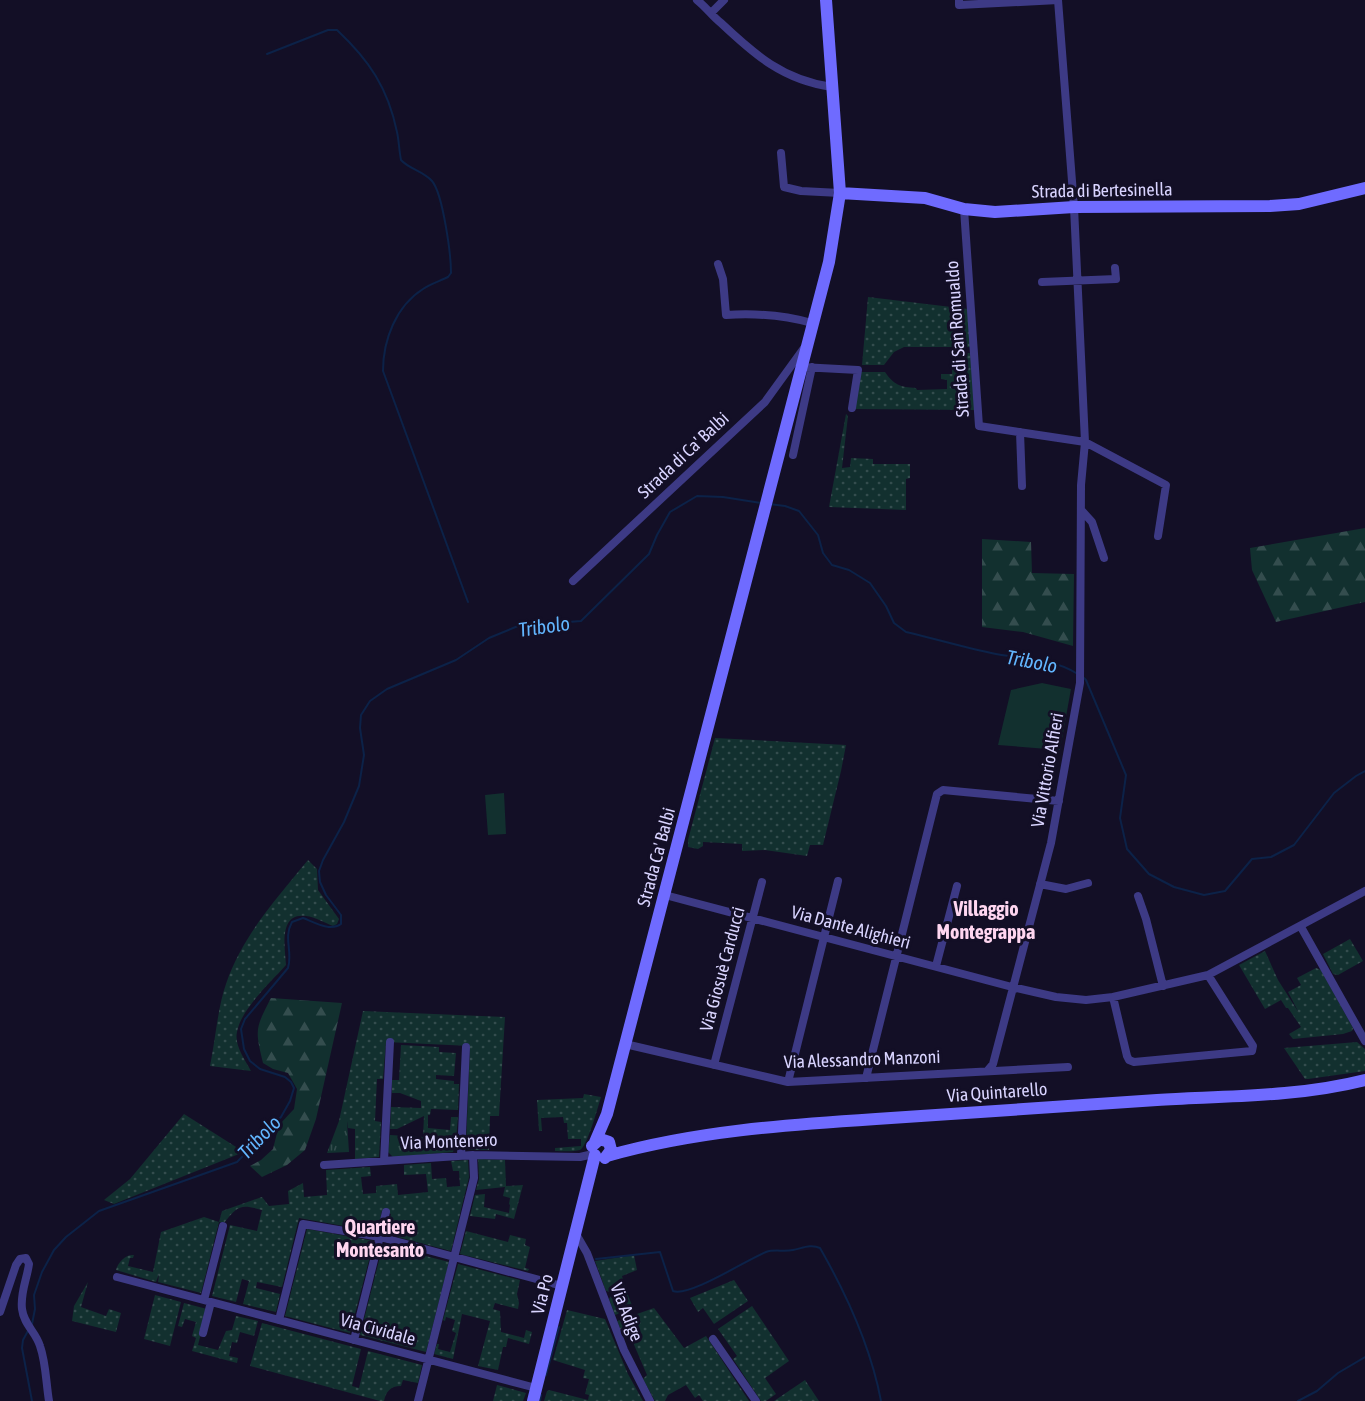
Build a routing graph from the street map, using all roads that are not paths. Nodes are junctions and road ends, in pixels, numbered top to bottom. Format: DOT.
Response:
graph roads {
  1 [pos="697,0"];
  2 [pos="724,0"];
  3 [pos="826,0"];
  4 [pos="959,0"];
  5 [pos="1058,0"];
  6 [pos="711,14"];
  7 [pos="832,87"];
  8 [pos="780,153"];
  9 [pos="1365,188"];
  10 [pos="840,193"];
  11 [pos="1074,207"];
  12 [pos="964,209"];
  13 [pos="718,264"];
  14 [pos="1115,268"];
  15 [pos="1077,280"];
  16 [pos="1042,282"];
  17 [pos="812,323"];
  18 [pos="806,346"];
  19 [pos="806,367"];
  20 [pos="852,408"];
  21 [pos="1020,432"];
  22 [pos="1085,442"];
  23 [pos="793,455"];
  24 [pos="1022,486"];
  25 [pos="1082,511"];
  26 [pos="1158,536"];
  27 [pos="1104,558"];
  28 [pos="573,581"];
  29 [pos="740,608"];
  30 [pos="1059,801"];
  31 [pos="838,881"];
  32 [pos="762,882"];
  33 [pos="1088,883"];
  34 [pos="1040,884"];
  35 [pos="957,886"];
  36 [pos="1365,891"];
  37 [pos="665,895"];
  38 [pos="1138,896"];
  39 [pos="753,919"];
  40 [pos="1301,927"];
  41 [pos="824,938"];
  42 [pos="897,957"];
  43 [pos="936,966"];
  44 [pos="1208,975"];
  45 [pos="1163,986"];
  46 [pos="1012,987"];
  47 [pos="1113,997"];
  48 [pos="1365,1041"];
  49 [pos="390,1042"];
  50 [pos="626,1044"];
  51 [pos="466,1047"];
  52 [pos="714,1065"];
  53 [pos="1068,1067"];
  54 [pos="988,1070"];
  55 [pos="867,1078"];
  56 [pos="1365,1080"];
  57 [pos="788,1082"];
  58 [pos="607,1114"];
  59 [pos="609,1143"];
  60 [pos="633,1151"];
  61 [pos="598,1152"];
  62 [pos="461,1155"];
  63 [pos="473,1155"];
  64 [pos="384,1161"];
  65 [pos="324,1165"];
  66 [pos="386,1212"];
  67 [pos="223,1227"];
  68 [pos="576,1234"];
  69 [pos="380,1237"];
  70 [pos="454,1258"];
  71 [pos="117,1277"];
  72 [pos="562,1286"];
  73 [pos="208,1301"];
  74 [pos="0,1312"];
  75 [pos="279,1320"];
  76 [pos="203,1333"];
  77 [pos="713,1339"];
  78 [pos="354,1340"];
  79 [pos="428,1360"];
  80 [pos="536,1388"];
  81 [pos="49,1401"];
  82 [pos="418,1401"];
  83 [pos="533,1401"];
  84 [pos="650,1401"];
  85 [pos="756,1401"];
  1 -- 6 [label="street"];
  2 -- 6 [label="street"];
  3 -- 7 [label="main road, Strada di Ca' Balbi"];
  4 -- 5 [label="street"];
  5 -- 11 [label="street, Via Vittorio Alfieri"];
  6 -- 7 [label="street"];
  7 -- 10 [label="main road, Strada di Ca' Balbi"];
  8 -- 10 [label="street"];
  9 -- 11 [label="main road, Strada di Bertesinella"];
  10 -- 12 [label="main road, Strada di Bertesinella"];
  10 -- 17 [label="main road, Strada di Ca' Balbi"];
  11 -- 12 [label="main road, Strada di Bertesinella"];
  11 -- 15 [label="street, Via Vittorio Alfieri"];
  12 -- 21 [label="street, Strada di San Romualdo"];
  13 -- 17 [label="street"];
  14 -- 15 [label="street"];
  15 -- 16 [label="street"];
  15 -- 22 [label="street, Via Vittorio Alfieri"];
  17 -- 18 [label="main road, Strada di Ca' Balbi"];
  18 -- 19 [label="main road, Strada di Ca' Balbi"];
  18 -- 28 [label="street, Strada di Ca' Balbi"];
  19 -- 20 [label="street"];
  19 -- 23 [label="street, Strada di Ca' Balbi"];
  19 -- 29 [label="main road, Strada di Ca' Balbi"];
  21 -- 22 [label="street, Strada di San Romualdo"];
  21 -- 24 [label="street"];
  22 -- 25 [label="street, Via Vittorio Alfieri"];
  22 -- 26 [label="street, Strada di San Romualdo"];
  25 -- 27 [label="street"];
  25 -- 30 [label="street, Via Vittorio Alfieri"];
  29 -- 37 [label="main road, Strada Ca' Balbi"];
  30 -- 34 [label="street, Via Vittorio Alfieri"];
  30 -- 42 [label="street"];
  31 -- 41 [label="street"];
  32 -- 39 [label="street, Via Giosuè Carducci"];
  33 -- 34 [label="street"];
  34 -- 46 [label="street, Via Vittorio Alfieri"];
  35 -- 43 [label="street"];
  36 -- 40 [label="street, Via Dante Alighieri"];
  37 -- 39 [label="street, Via Dante Alighieri"];
  37 -- 50 [label="main road, Strada Ca' Balbi"];
  38 -- 45 [label="street"];
  39 -- 41 [label="street, Via Dante Alighieri"];
  39 -- 52 [label="street, Via Giosuè Carducci"];
  40 -- 44 [label="street, Via Dante Alighieri"];
  40 -- 48 [label="street"];
  41 -- 42 [label="street, Via Dante Alighieri"];
  41 -- 57 [label="street"];
  42 -- 43 [label="street, Via Dante Alighieri"];
  42 -- 55 [label="street"];
  43 -- 46 [label="street, Via Dante Alighieri"];
  44 -- 45 [label="street, Via Dante Alighieri"];
  44 -- 47 [label="street"];
  45 -- 47 [label="street, Via Dante Alighieri"];
  46 -- 47 [label="street, Via Dante Alighieri"];
  46 -- 54 [label="street, Via Vittorio Alfieri"];
  49 -- 64 [label="street"];
  50 -- 52 [label="street, Via Alessandro Manzoni"];
  50 -- 58 [label="main road, Strada Ca' Balbi"];
  51 -- 62 [label="street"];
  52 -- 57 [label="street, Via Alessandro Manzoni"];
  53 -- 54 [label="street, Via Alessandro Manzoni"];
  54 -- 55 [label="street, Via Alessandro Manzoni"];
  55 -- 57 [label="street, Via Alessandro Manzoni"];
  56 -- 60 [label="main road, Via Quintarello"];
  58 -- 59 [label="main road, Strada Ca' Balbi"];
  58 -- 61 [label="main road, Strada Ca' Balbi"];
  59 -- 60 [label="main road"];
  59 -- 61 [label="main road"];
  60 -- 61 [label="main road, Via Quintarello"];
  61 -- 63 [label="street, Via Montenero"];
  61 -- 68 [label="main road, Via Po"];
  62 -- 63 [label="street, Via Montenero"];
  62 -- 64 [label="street, Via Montenero"];
  63 -- 70 [label="street"];
  64 -- 65 [label="street, Via Montenero"];
  66 -- 69 [label="street"];
  67 -- 73 [label="street"];
  68 -- 72 [label="main road, Via Po"];
  68 -- 84 [label="street, Via Adige"];
  69 -- 70 [label="street"];
  69 -- 75 [label="street"];
  69 -- 78 [label="street"];
  70 -- 72 [label="street"];
  70 -- 79 [label="street"];
  71 -- 73 [label="street, Via Cividale"];
  72 -- 80 [label="main road, Via Po"];
  73 -- 75 [label="street, Via Cividale"];
  73 -- 76 [label="street"];
  74 -- 81 [label="street"];
  75 -- 78 [label="street, Via Cividale"];
  77 -- 85 [label="street"];
  78 -- 79 [label="street, Via Cividale"];
  79 -- 80 [label="street, Via Cividale"];
  79 -- 82 [label="street"];
  80 -- 83 [label="main road, Via Po"];
}
